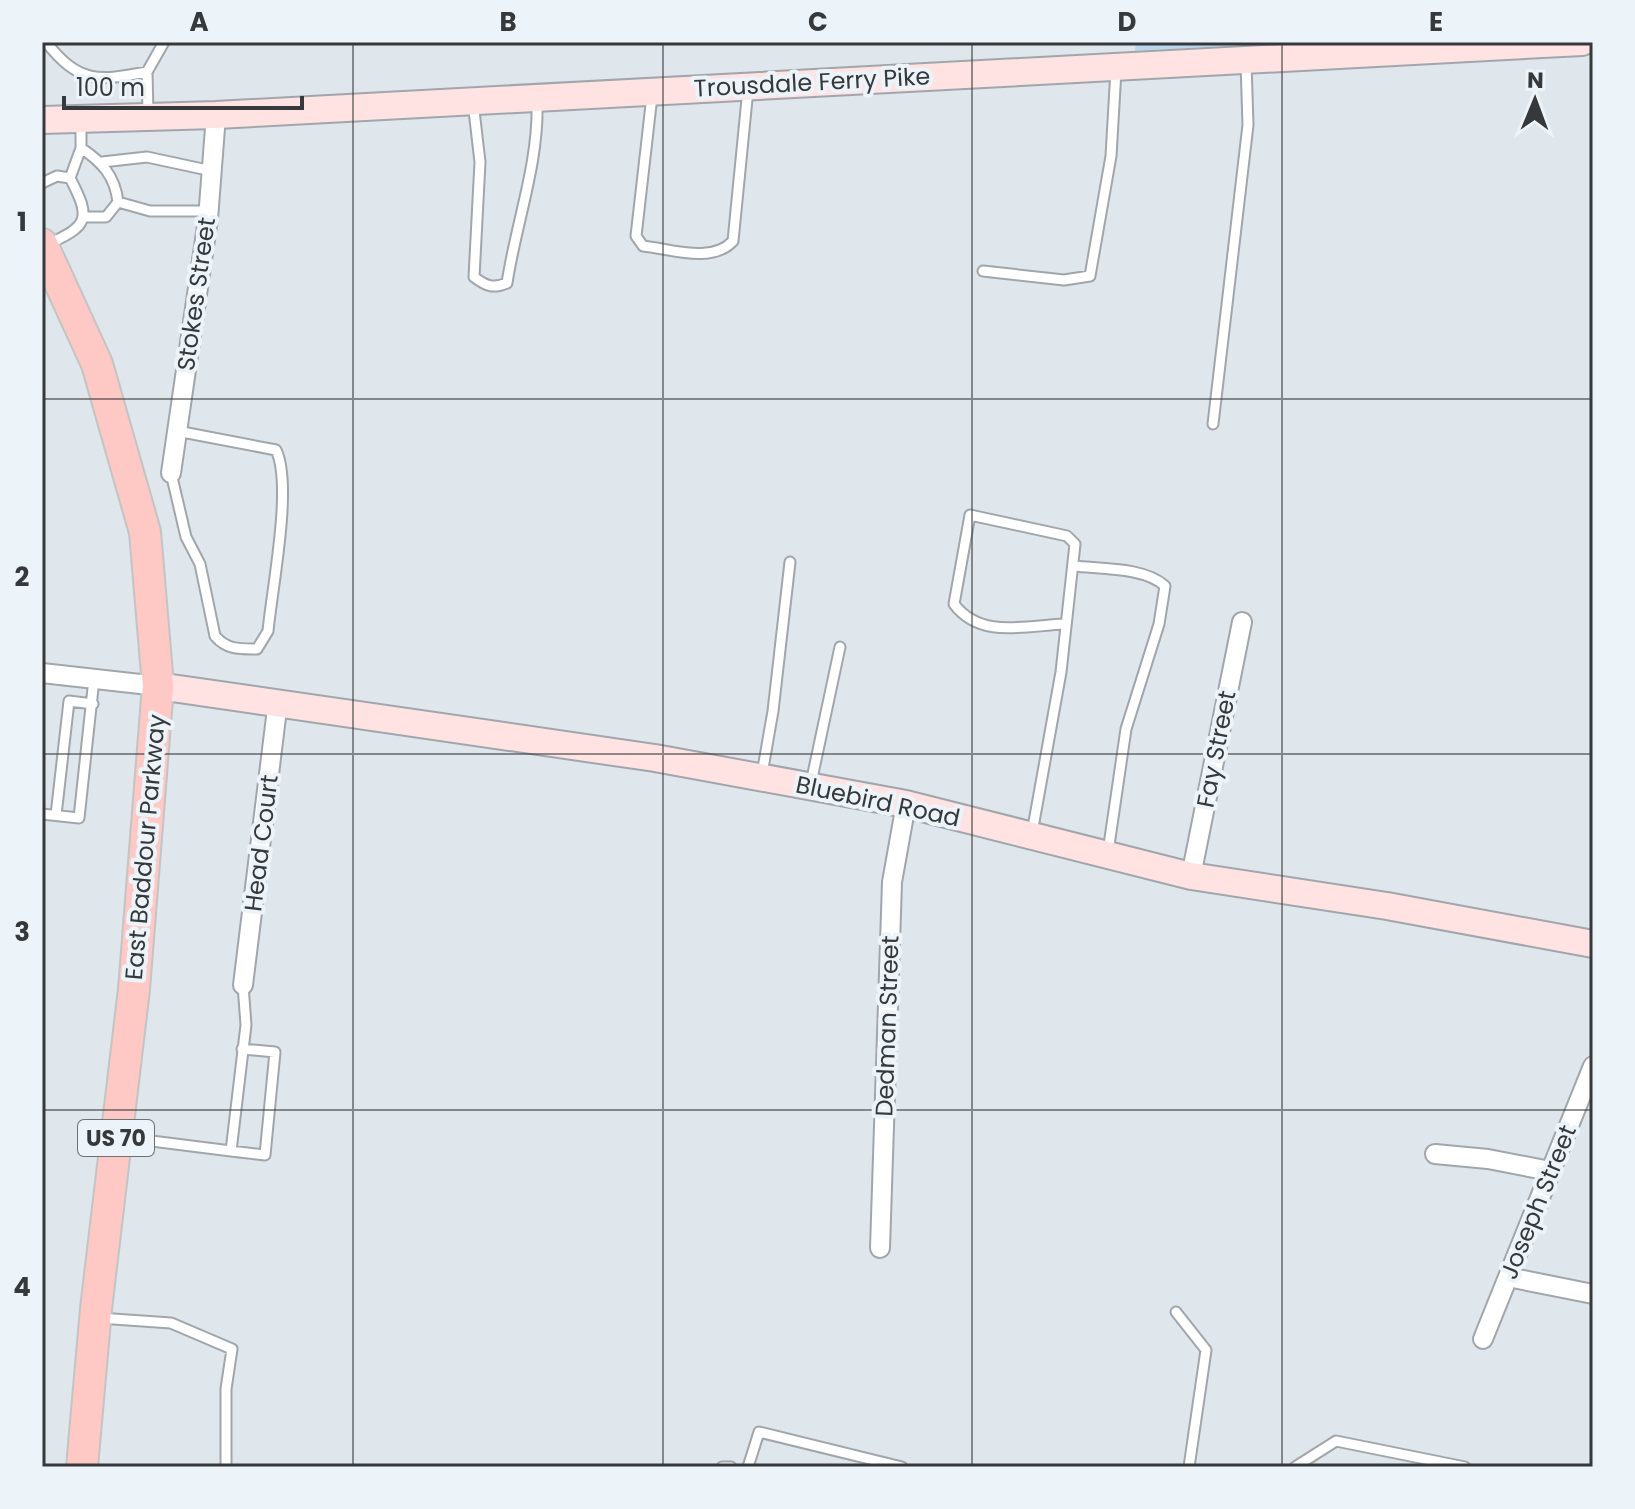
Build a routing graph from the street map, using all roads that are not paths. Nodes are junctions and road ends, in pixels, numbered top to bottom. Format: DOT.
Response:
graph roads {
  1 [pos="46,42"];
  2 [pos="164,42"];
  3 [pos="1582,42"];
  4 [pos="1245,60"];
  5 [pos="1116,66"];
  6 [pos="147,72"];
  7 [pos="748,86"];
  8 [pos="653,90"];
  9 [pos="537,95"];
  10 [pos="473,99"];
  11 [pos="216,115"];
  12 [pos="148,117"];
  13 [pos="81,119"];
  14 [pos="42,120"];
  15 [pos="81,148"];
  16 [pos="102,162"];
  17 [pos="212,171"];
  18 [pos="70,178"];
  19 [pos="42,183"];
  20 [pos="118,202"];
  21 [pos="208,211"];
  22 [pos="85,217"];
  23 [pos="43,245"];
  24 [pos="983,271"];
  25 [pos="1213,424"];
  26 [pos="177,431"];
  27 [pos="171,473"];
  28 [pos="790,562"];
  29 [pos="1074,566"];
  30 [pos="1242,622"];
  31 [pos="1065,624"];
  32 [pos="840,647"];
  33 [pos="42,673"];
  34 [pos="94,679"];
  35 [pos="158,686"];
  36 [pos="278,701"];
  37 [pos="93,704"];
  38 [pos="761,778"];
  39 [pos="811,787"];
  40 [pos="906,804"];
  41 [pos="42,814"];
  42 [pos="56,815"];
  43 [pos="1032,836"];
  44 [pos="1107,855"];
  45 [pos="1191,876"];
  46 [pos="1593,944"];
  47 [pos="243,985"];
  48 [pos="242,1049"];
  49 [pos="1593,1066"];
  50 [pos="117,1136"];
  51 [pos="231,1151"];
  52 [pos="1435,1154"];
  53 [pos="1550,1171"];
  54 [pos="880,1248"];
  55 [pos="1508,1277"];
  56 [pos="1593,1294"];
  57 [pos="1176,1312"];
  58 [pos="96,1318"];
  59 [pos="1483,1339"];
  60 [pos="82,1467"];
  61 [pos="226,1467"];
  62 [pos="722,1467"];
  63 [pos="731,1467"];
  64 [pos="748,1467"];
  65 [pos="902,1467"];
  66 [pos="1189,1467"];
  67 [pos="1295,1467"];
  68 [pos="1465,1467"];
  1 -- 6 [label="lane"];
  2 -- 6 [label="lane"];
  3 -- 4 [label="main road, Trousdale Ferry Pike"];
  4 -- 5 [label="main road, Trousdale Ferry Pike"];
  4 -- 25 [label="lane"];
  5 -- 7 [label="main road, Trousdale Ferry Pike"];
  5 -- 24 [label="lane"];
  6 -- 12 [label="lane"];
  7 -- 8 [label="main road, Trousdale Ferry Pike"];
  7 -- 8 [label="lane"];
  8 -- 9 [label="main road, Trousdale Ferry Pike"];
  9 -- 10 [label="main road, Trousdale Ferry Pike"];
  9 -- 10 [label="lane"];
  10 -- 11 [label="main road, Trousdale Ferry Pike"];
  11 -- 12 [label="main road, Trousdale Ferry Pike"];
  11 -- 17 [label="street, Stokes Street"];
  12 -- 13 [label="main road, Trousdale Ferry Pike"];
  13 -- 14 [label="main road, Trousdale Ferry Pike"];
  13 -- 15 [label="lane"];
  15 -- 16 [label="lane"];
  15 -- 18 [label="lane"];
  16 -- 17 [label="lane"];
  16 -- 20 [label="lane"];
  17 -- 21 [label="street, Stokes Street"];
  18 -- 19 [label="lane"];
  18 -- 22 [label="lane"];
  20 -- 21 [label="lane"];
  20 -- 22 [label="lane"];
  21 -- 26 [label="street, Stokes Street"];
  22 -- 23 [label="lane"];
  23 -- 35 [label="main road, East Baddour Parkway / US 70"];
  26 -- 27 [label="street, Stokes Street"];
  26 -- 27 [label="lane"];
  28 -- 38 [label="lane"];
  29 -- 31 [label="lane"];
  29 -- 31 [label="lane"];
  29 -- 44 [label="lane"];
  30 -- 45 [label="street, Fay Street"];
  31 -- 43 [label="lane"];
  32 -- 39 [label="lane"];
  33 -- 34 [label="street"];
  34 -- 35 [label="street"];
  34 -- 37 [label="lane"];
  35 -- 36 [label="main road, Bluebird Road"];
  35 -- 50 [label="main road, East Baddour Parkway / US 70"];
  36 -- 38 [label="main road, Bluebird Road"];
  36 -- 47 [label="street, Head Court"];
  37 -- 42 [label="lane"];
  37 -- 42 [label="lane"];
  38 -- 39 [label="main road, Bluebird Road"];
  39 -- 40 [label="main road, Bluebird Road"];
  40 -- 43 [label="main road, Bluebird Road"];
  40 -- 54 [label="street, Dedman Street"];
  41 -- 42 [label="lane"];
  43 -- 44 [label="main road, Bluebird Road"];
  44 -- 45 [label="main road, Bluebird Road"];
  45 -- 46 [label="main road, Bluebird Road"];
  47 -- 48 [label="lane"];
  48 -- 51 [label="lane"];
  48 -- 51 [label="lane"];
  49 -- 53 [label="street, Joseph Street"];
  50 -- 51 [label="lane"];
  50 -- 58 [label="main road, East Baddour Parkway / US 70"];
  52 -- 53 [label="street"];
  53 -- 55 [label="street, Joseph Street"];
  55 -- 56 [label="street"];
  55 -- 59 [label="street, Joseph Street"];
  57 -- 66 [label="lane"];
  58 -- 60 [label="main road, East Baddour Parkway / US 70"];
  58 -- 61 [label="lane"];
  62 -- 63 [label="lane"];
  64 -- 65 [label="lane"];
  67 -- 68 [label="lane"];
}
